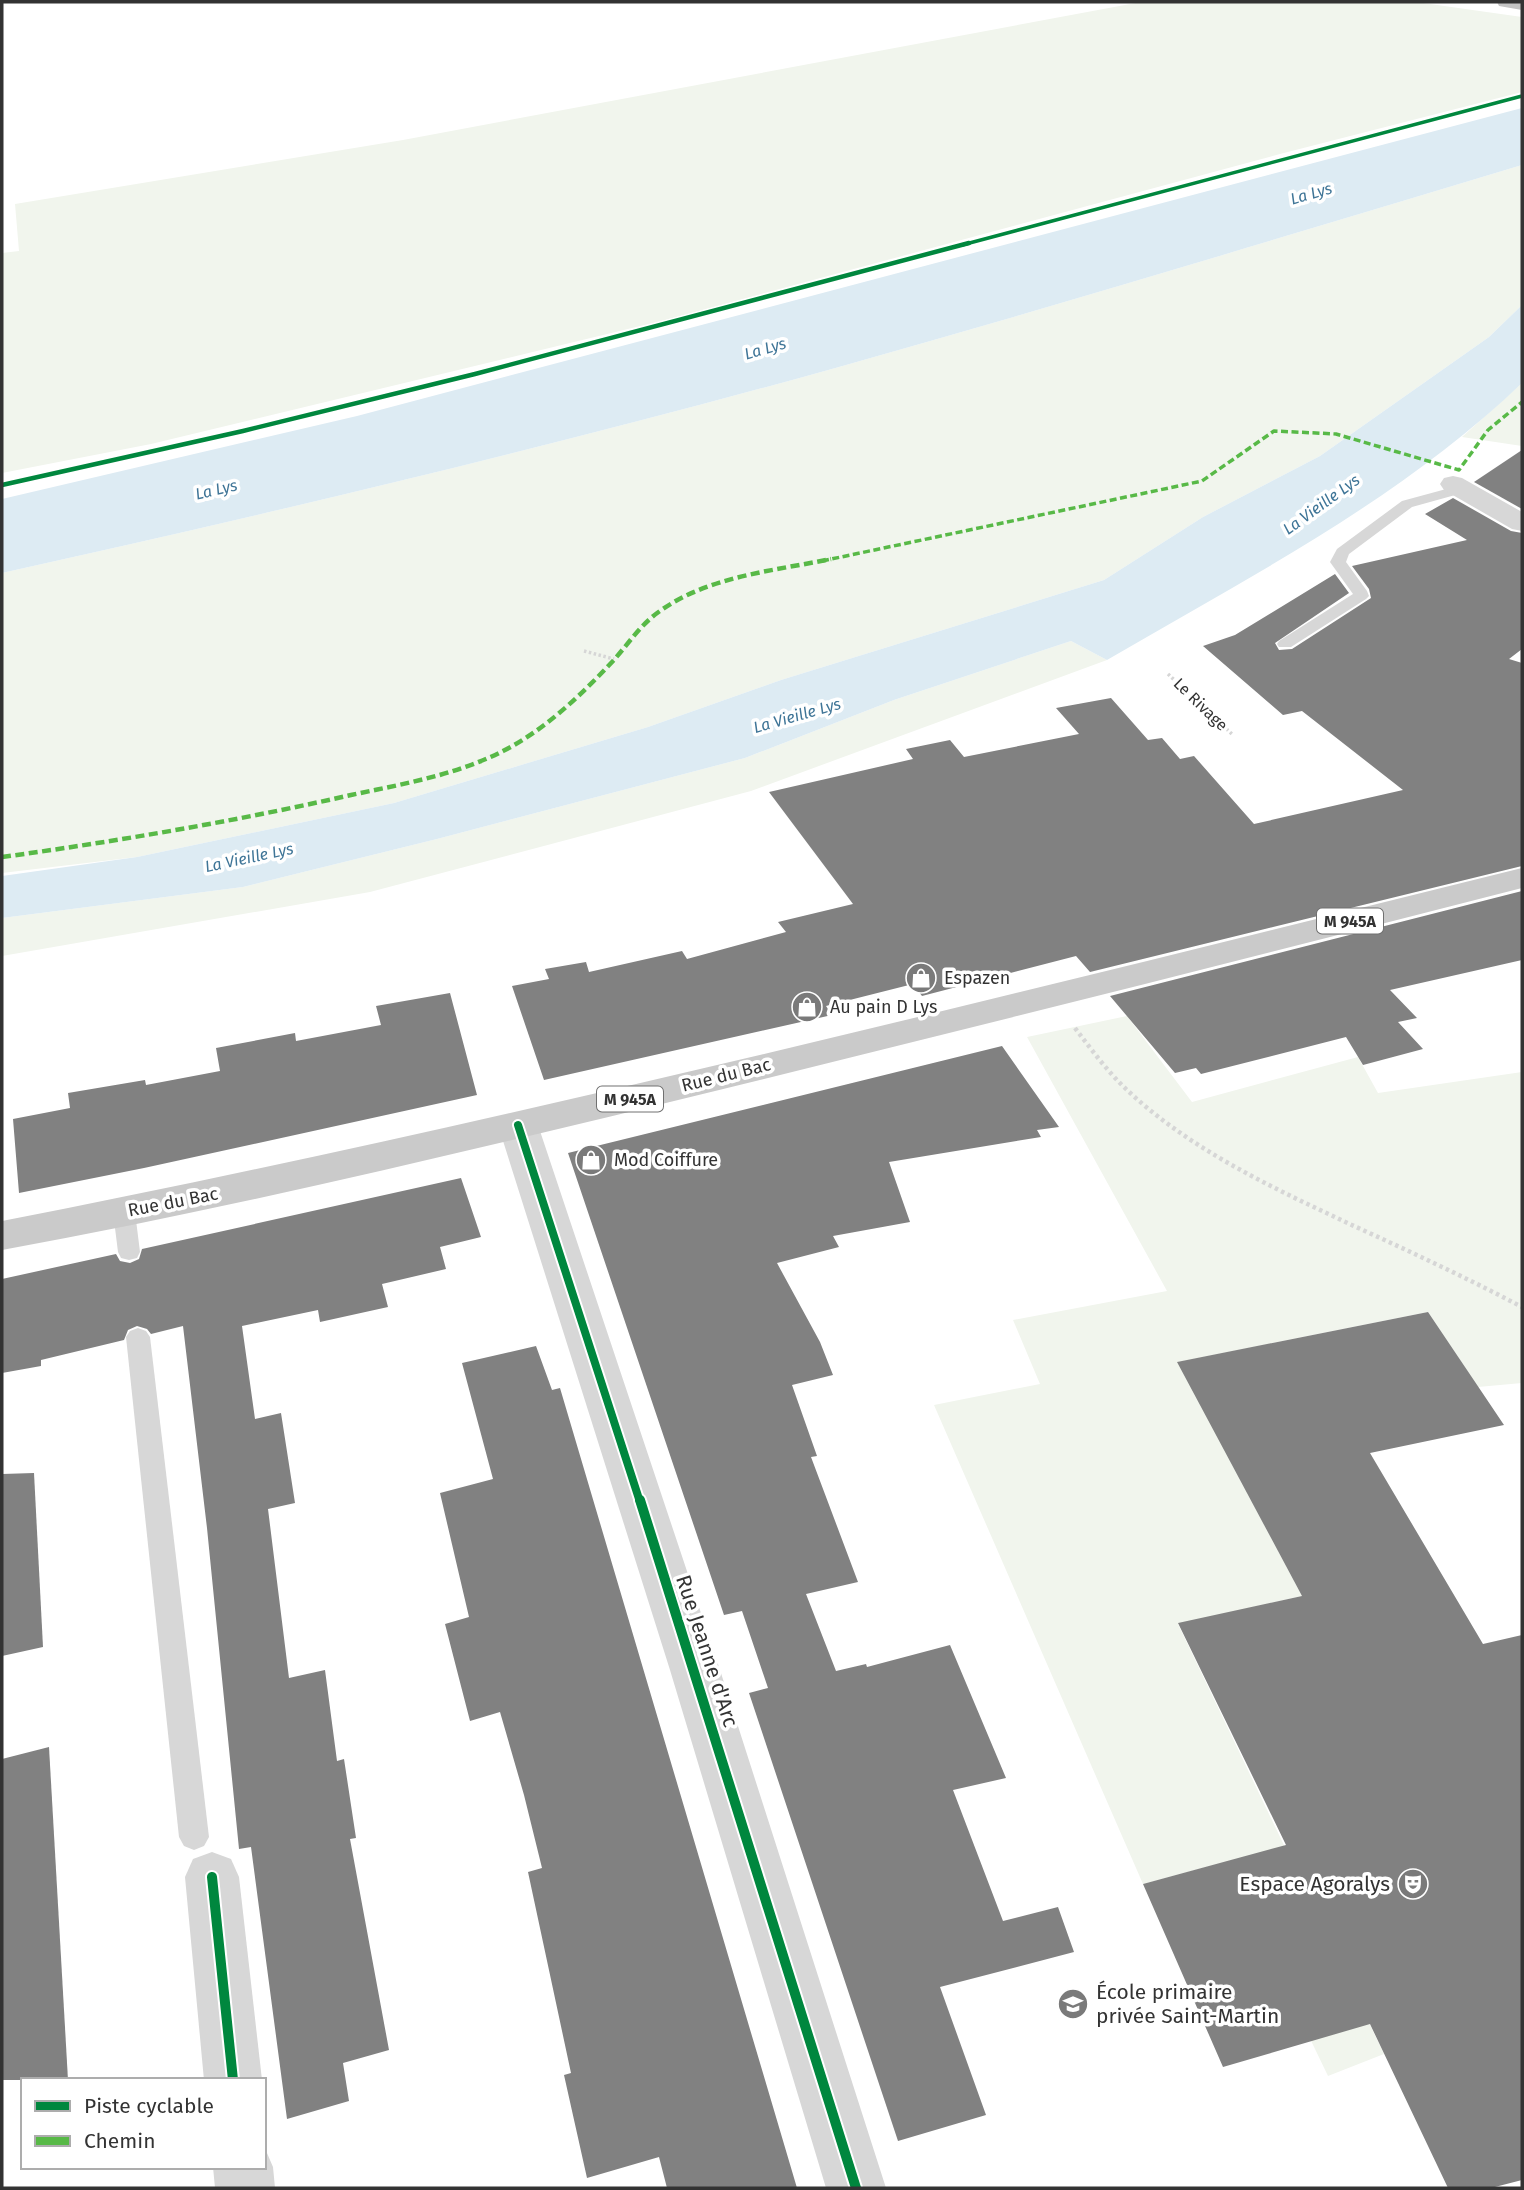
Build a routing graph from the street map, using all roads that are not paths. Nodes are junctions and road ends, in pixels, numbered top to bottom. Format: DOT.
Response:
graph roads {
  1 [pos="1505,2"];
  2 [pos="1522,5"];
  3 [pos="1457,486"];
  4 [pos="1522,523"];
  5 [pos="1284,644"];
  6 [pos="1522,869"];
  7 [pos="1522,878"];
  8 [pos="1446,896"];
  9 [pos="518,1125"];
  10 [pos="124,1212"];
  11 [pos="2,1236"];
  12 [pos="129,1252"];
  13 [pos="138,1337"];
  14 [pos="203,1857"];
  15 [pos="233,2078"];
  16 [pos="243,2169"];
  17 [pos="245,2188"];
  18 [pos="856,2188"];
  1 -- 2 [label="highway"];
  3 -- 4 [label="street"];
  3 -- 5 [label="lane"];
  6 -- 8 [label="main road, Rue du Bac / M 945A"];
  7 -- 8 [label="main road, Rue du Bac / M 945A"];
  8 -- 9 [label="main road, Rue du Bac / M 945A"];
  9 -- 10 [label="main road, Rue du Bac / M 945A"];
  9 -- 18 [label="street, Rue Jeanne d'Arc"];
  10 -- 11 [label="main road, Rue du Bac / M 945A"];
  10 -- 12 [label="lane"];
  13 -- 14 [label="lane"];
  14 -- 15 [label="street"];
  16 -- 17 [label="street"];
}
